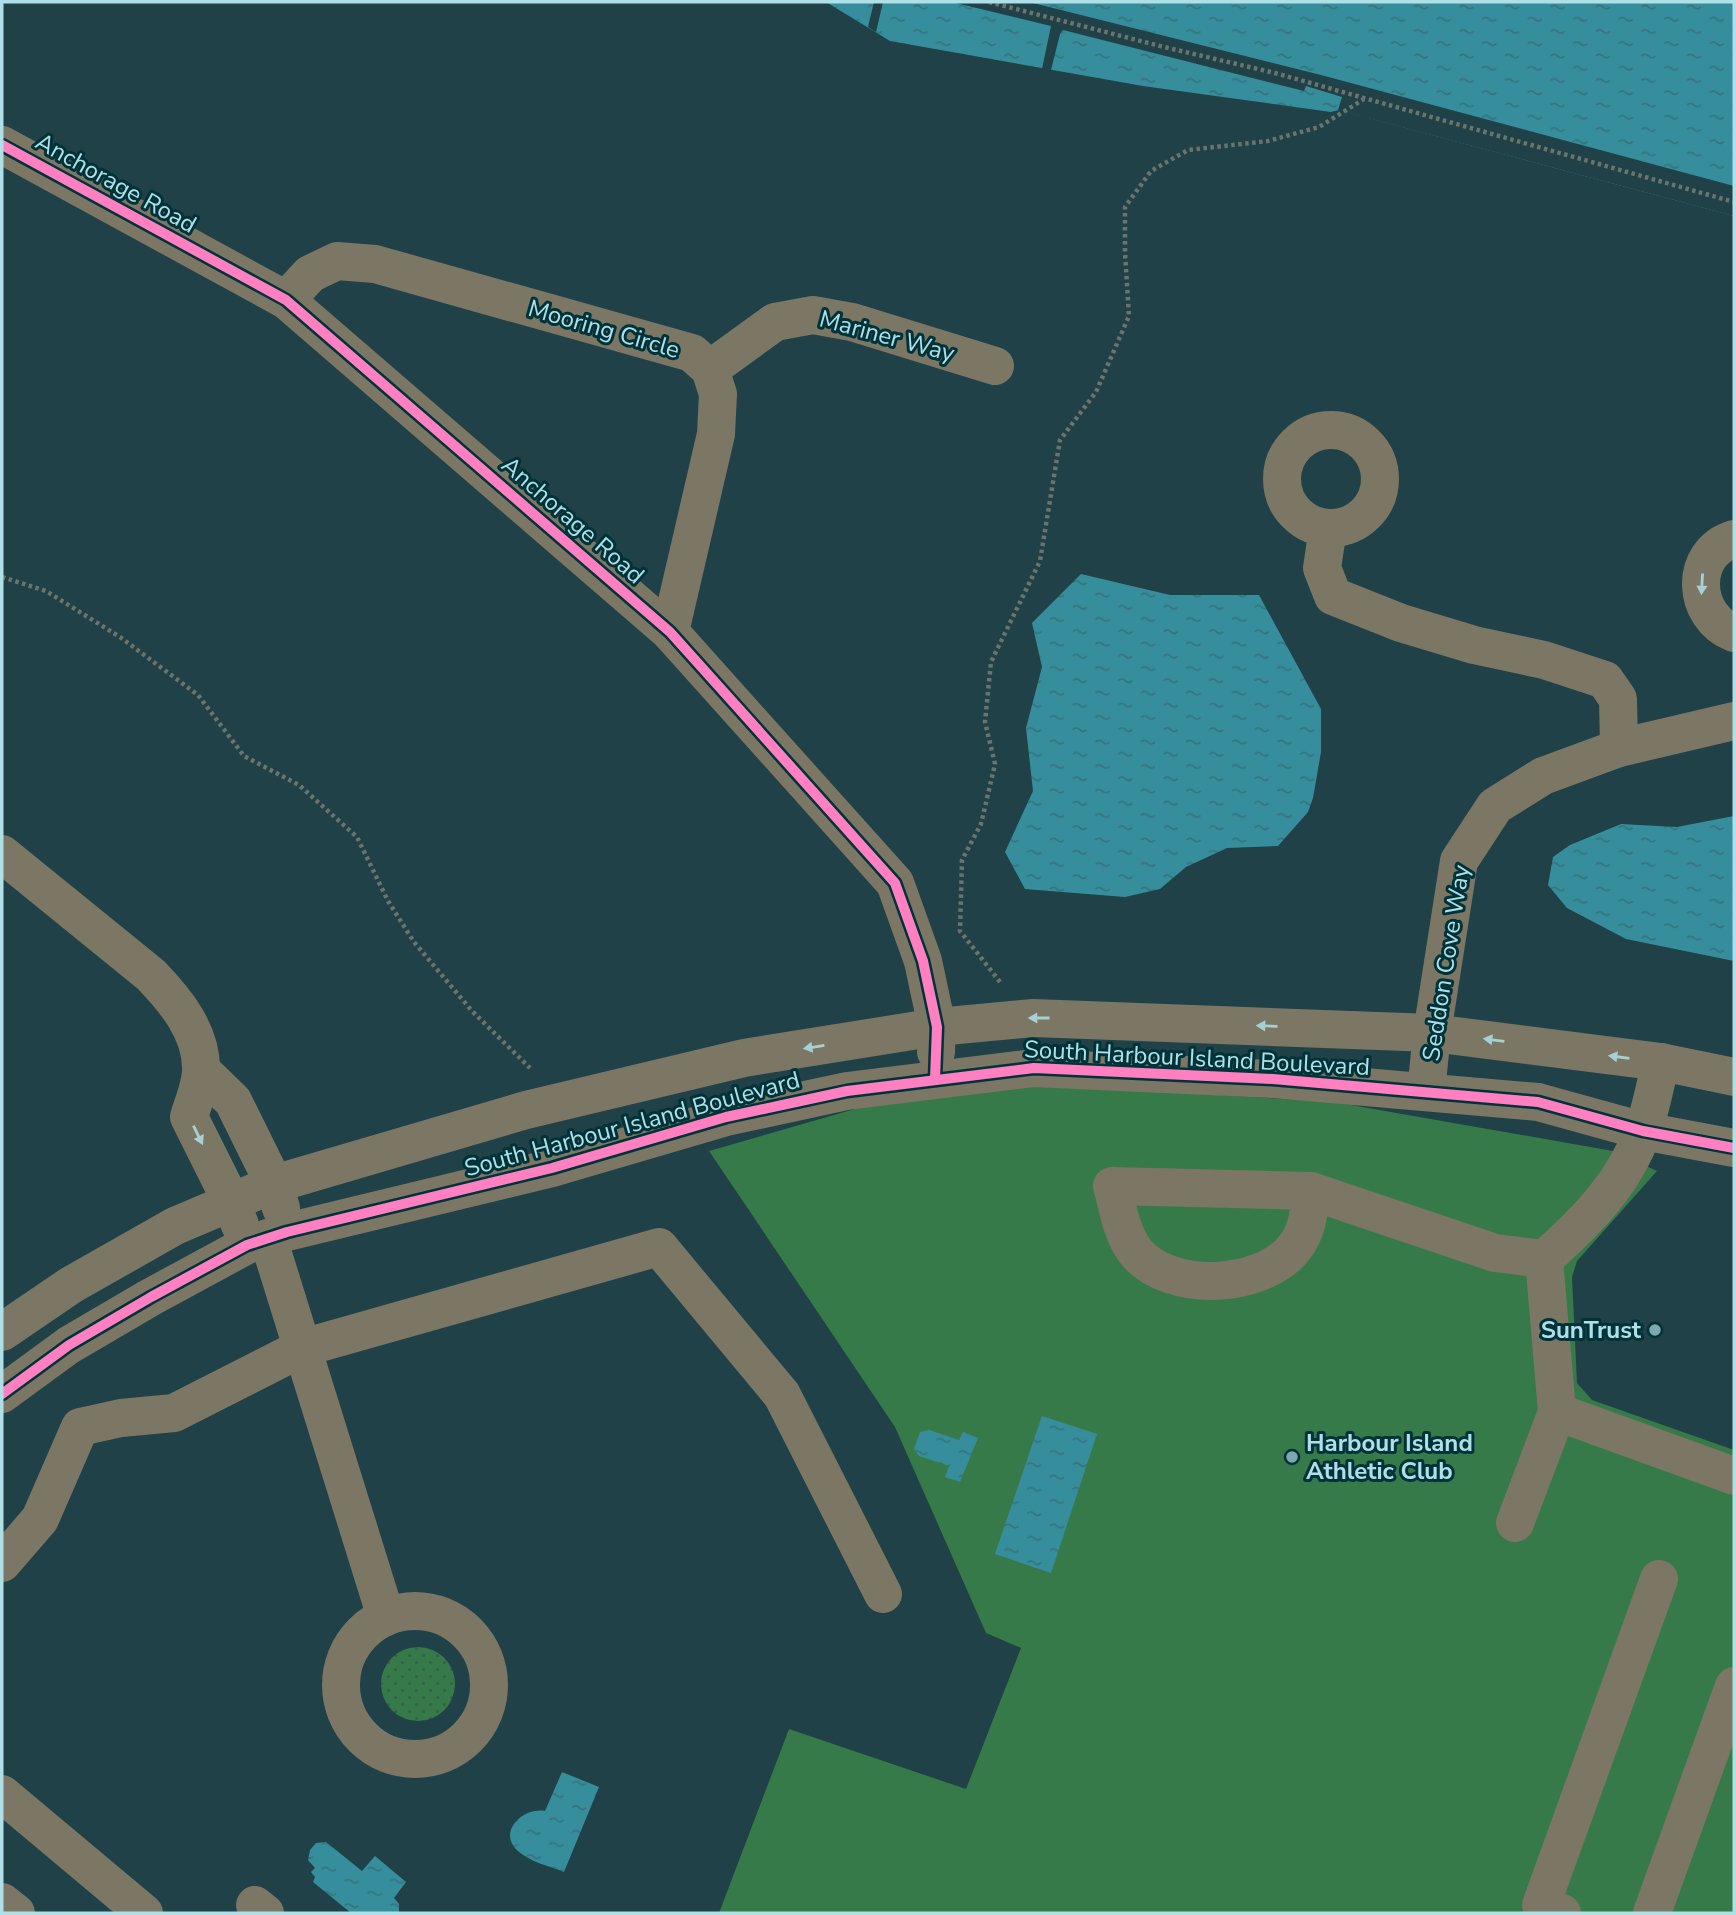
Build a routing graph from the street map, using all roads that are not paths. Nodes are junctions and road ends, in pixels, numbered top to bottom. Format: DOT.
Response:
graph roads {
  1 [pos="2,145"];
  2 [pos="286,300"];
  3 [pos="995,366"];
  4 [pos="710,369"];
  5 [pos="1328,528"];
  6 [pos="1734,539"];
  7 [pos="670,632"];
  8 [pos="1734,633"];
  9 [pos="1734,721"];
  10 [pos="1619,748"];
  11 [pos="2,854"];
  12 [pos="937,1027"];
  13 [pos="1432,1032"];
  14 [pos="1661,1062"];
  15 [pos="201,1070"];
  16 [pos="1734,1077"];
  17 [pos="936,1079"];
  18 [pos="1426,1092"];
  19 [pos="1643,1131"];
  20 [pos="1734,1147"];
  21 [pos="274,1184"];
  22 [pos="1311,1191"];
  23 [pos="230,1201"];
  24 [pos="267,1238"];
  25 [pos="1544,1259"];
  26 [pos="2,1332"];
  27 [pos="302,1348"];
  28 [pos="2,1394"];
  29 [pos="1557,1412"];
  30 [pos="1734,1476"];
  31 [pos="1515,1523"];
  32 [pos="2,1563"];
  33 [pos="1659,1579"];
  34 [pos="883,1594"];
  35 [pos="386,1617"];
  36 [pos="1734,1686"];
  37 [pos="2,1794"];
  38 [pos="2,1902"];
  39 [pos="16,1913"];
  40 [pos="144,1913"];
  41 [pos="1562,1913"];
  42 [pos="1652,1913"];
  1 -- 2 [label="street, Anchorage Road"];
  2 -- 4 [label="street, Mooring Circle"];
  2 -- 7 [label="street, Anchorage Road"];
  3 -- 4 [label="street, Mariner Way"];
  4 -- 7 [label="street, Mooring Circle"];
  5 -- 10 [label="street"];
  6 -- 8 [label="street, one-way"];
  7 -- 12 [label="street, Anchorage Road"];
  9 -- 10 [label="street, Seddon Cove Way"];
  10 -- 13 [label="street, Seddon Cove Way"];
  11 -- 15 [label="street"];
  13 -- 12 [label="street, South Harbour Island Boulevard, one-way"];
  12 -- 17 [label="street, Anchorage Road"];
  12 -- 21 [label="street, South Harbour Island Boulevard, one-way"];
  14 -- 13 [label="street, South Harbour Island Boulevard, one-way"];
  13 -- 18 [label="street, Seddon Cove Way"];
  14 -- 16 [label="street, South Harbour Island Boulevard"];
  14 -- 19 [label="street"];
  15 -- 21 [label="street"];
  15 -- 23 [label="street, one-way"];
  17 -- 18 [label="street, South Harbour Island Boulevard"];
  17 -- 24 [label="street, South Harbour Island Boulevard"];
  18 -- 19 [label="street, South Harbour Island Boulevard"];
  19 -- 20 [label="street, South Harbour Island Boulevard"];
  19 -- 25 [label="street"];
  21 -- 23 [label="street, South Harbour Island Boulevard"];
  21 -- 24 [label="street"];
  22 -- 22 [label="street"];
  22 -- 25 [label="street"];
  23 -- 24 [label="street"];
  23 -- 26 [label="street, South Harbour Island Boulevard"];
  24 -- 27 [label="street"];
  24 -- 28 [label="street, South Harbour Island Boulevard"];
  25 -- 29 [label="street"];
  27 -- 32 [label="street"];
  27 -- 34 [label="street"];
  27 -- 35 [label="street"];
  29 -- 30 [label="street"];
  29 -- 31 [label="street"];
  33 -- 41 [label="street"];
  36 -- 42 [label="street"];
  37 -- 40 [label="street"];
  38 -- 39 [label="street"];
}
